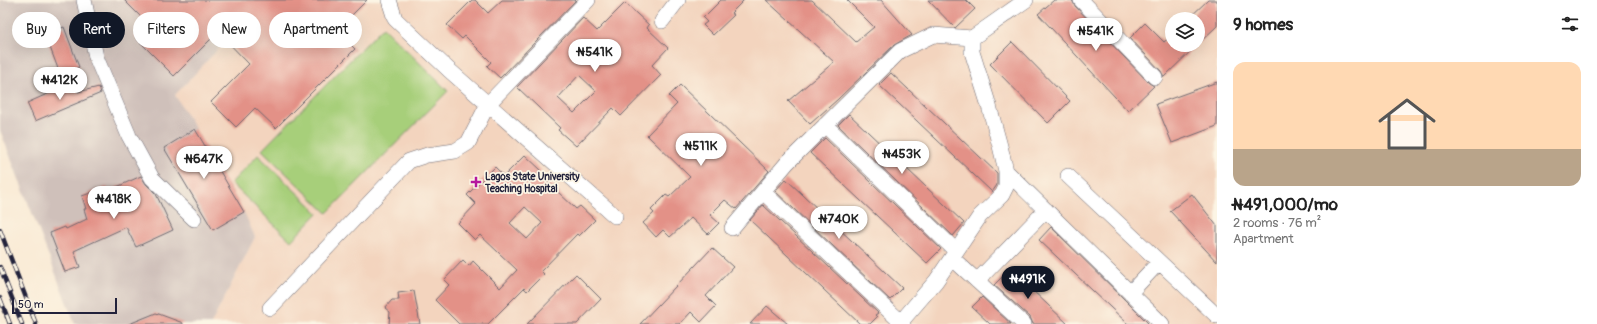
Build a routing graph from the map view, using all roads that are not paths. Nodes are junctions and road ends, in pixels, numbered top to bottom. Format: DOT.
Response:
graph roads {
  1 [pos="84,0"];
  2 [pos="389,0"];
  3 [pos="588,0"];
  4 [pos="678,0"];
  5 [pos="1026,0"];
  6 [pos="1081,0"];
  7 [pos="662,20"];
  8 [pos="972,38"];
  9 [pos="1155,77"];
  10 [pos="488,104"];
  11 [pos="824,125"];
  12 [pos="1006,171"];
  13 [pos="1068,176"];
  14 [pos="763,192"];
  15 [pos="1046,210"];
  16 [pos="615,216"];
  17 [pos="194,219"];
  18 [pos="732,228"];
  19 [pos="954,255"];
  20 [pos="1159,262"];
  21 [pos="977,281"];
  22 [pos="1130,293"];
  23 [pos="270,308"];
  24 [pos="1217,316"];
  25 [pos="901,323"];
  26 [pos="1024,324"];
  27 [pos="1162,324"];
  1 -- 17 [label="street"];
  2 -- 10 [label="street"];
  3 -- 10 [label="street"];
  4 -- 7 [label="street"];
  5 -- 8 [label="street"];
  6 -- 9 [label="street"];
  8 -- 11 [label="street"];
  8 -- 12 [label="street"];
  10 -- 16 [label="street"];
  10 -- 23 [label="street"];
  11 -- 14 [label="street"];
  11 -- 19 [label="street"];
  12 -- 15 [label="street"];
  12 -- 19 [label="street"];
  13 -- 20 [label="street"];
  14 -- 18 [label="street"];
  14 -- 25 [label="street"];
  15 -- 21 [label="street"];
  15 -- 22 [label="street"];
  19 -- 21 [label="street"];
  19 -- 25 [label="street"];
  20 -- 22 [label="street"];
  20 -- 24 [label="street"];
  21 -- 26 [label="street"];
  22 -- 27 [label="street"];
}
